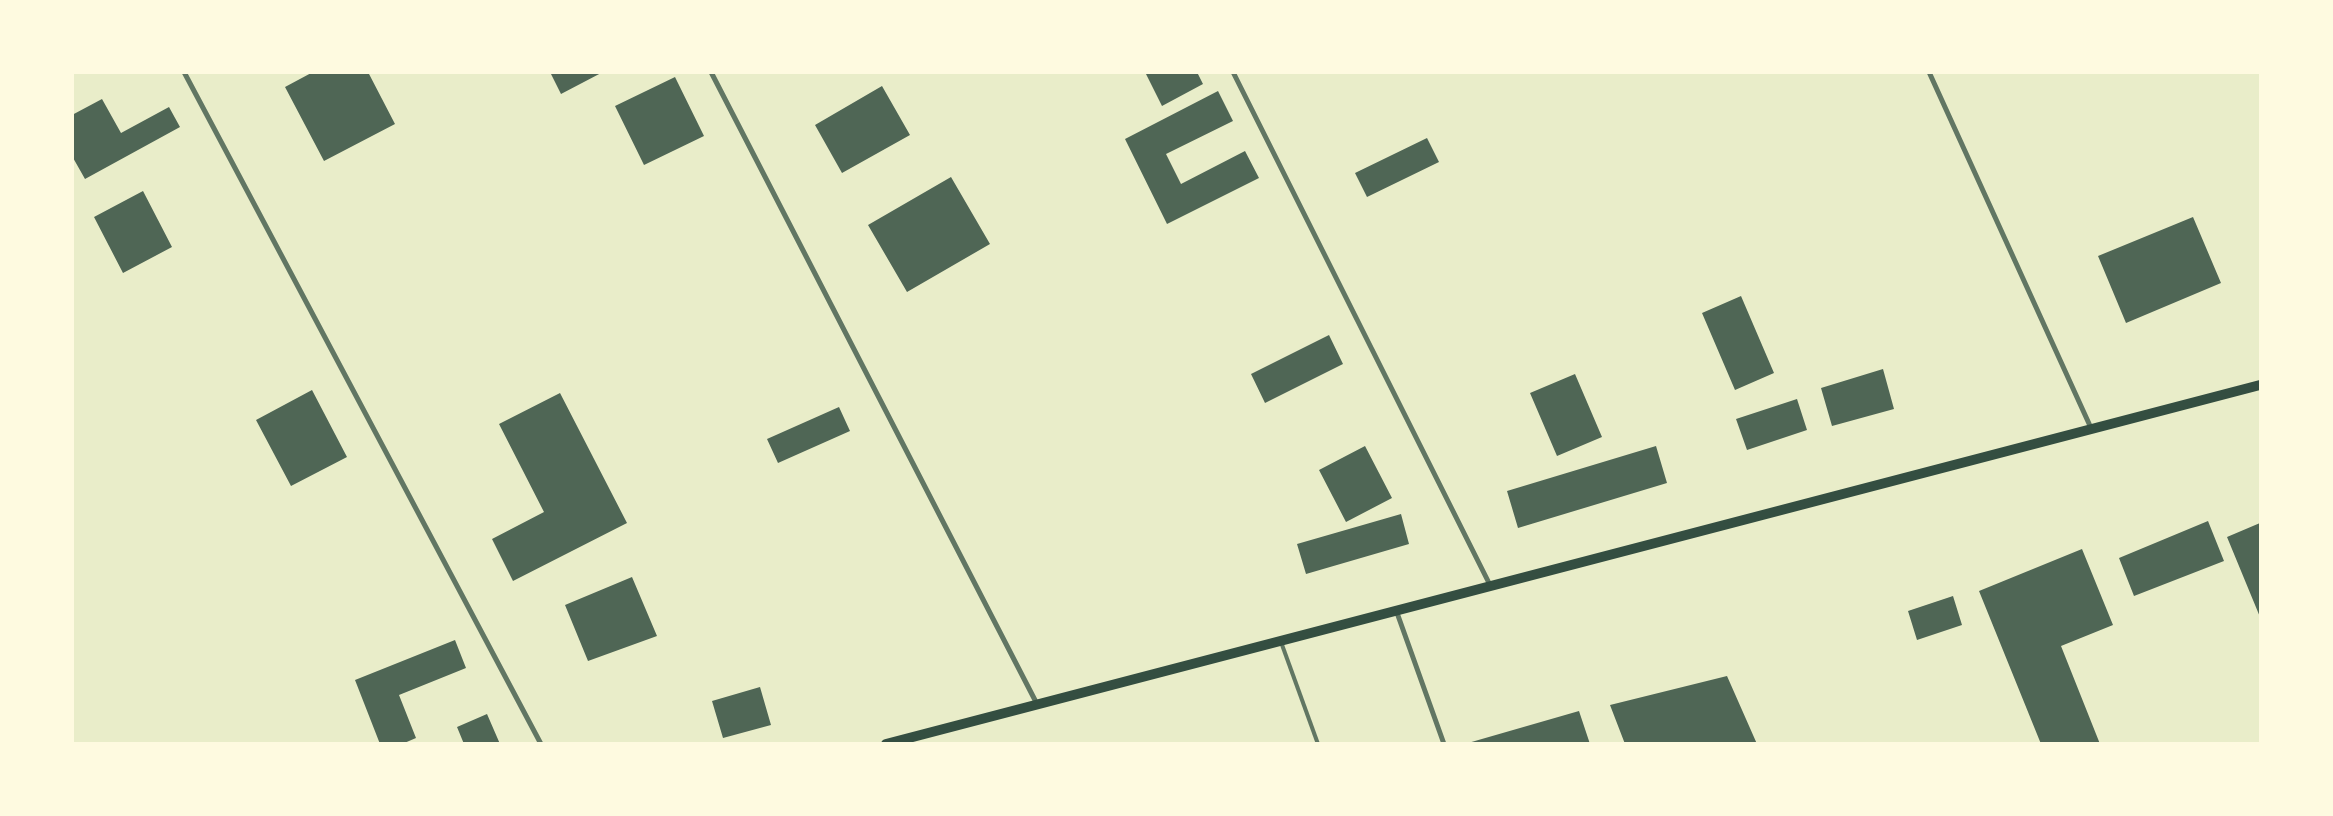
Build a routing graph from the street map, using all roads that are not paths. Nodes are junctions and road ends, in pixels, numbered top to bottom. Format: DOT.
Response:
graph roads {
  1 [pos="184,72"];
  2 [pos="711,72"];
  3 [pos="1233,72"];
  4 [pos="1929,72"];
  5 [pos="2260,384"];
  6 [pos="2091,428"];
  7 [pos="1490,585"];
  8 [pos="1396,610"];
  9 [pos="1280,640"];
  10 [pos="1037,704"];
  11 [pos="541,744"];
  12 [pos="886,744"];
  13 [pos="1318,744"];
  14 [pos="1444,744"];
  1 -- 11 [label="street"];
  2 -- 10 [label="street"];
  3 -- 7 [label="street"];
  4 -- 6 [label="street"];
  5 -- 6 [label="main road"];
  6 -- 7 [label="main road"];
  7 -- 8 [label="main road"];
  8 -- 9 [label="main road"];
  8 -- 14 [label="street"];
  9 -- 10 [label="main road"];
  9 -- 13 [label="lane"];
  10 -- 12 [label="main road"];
}
